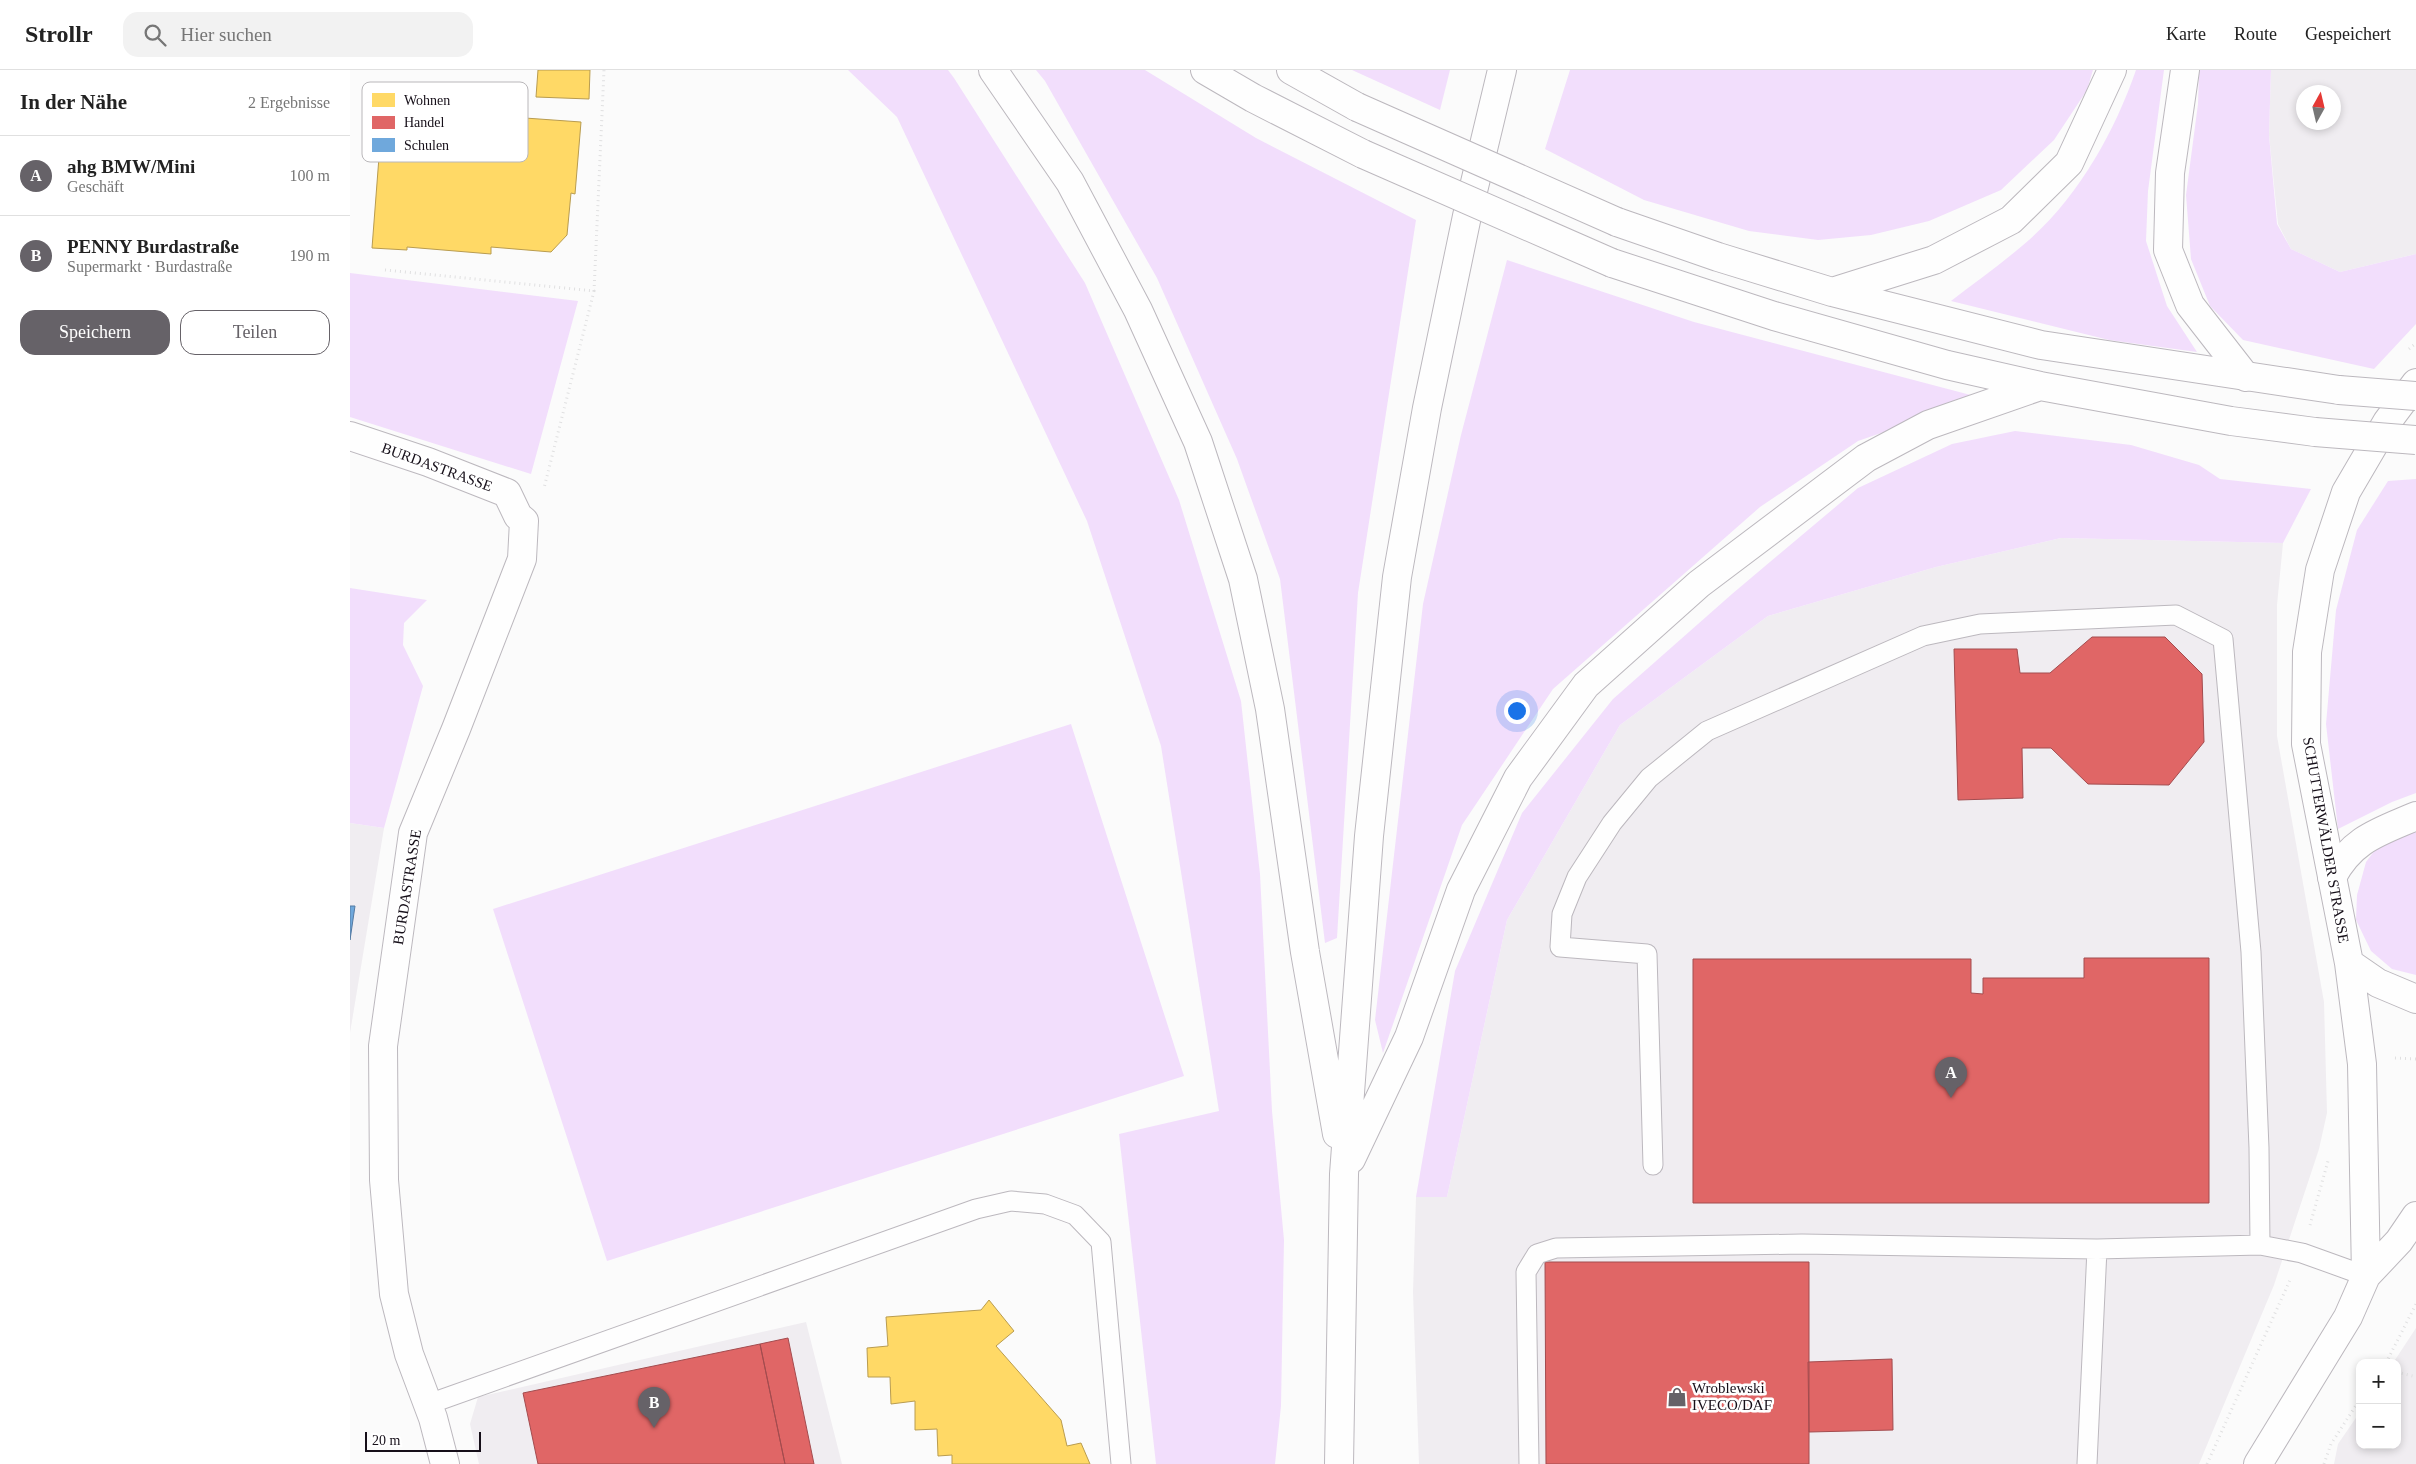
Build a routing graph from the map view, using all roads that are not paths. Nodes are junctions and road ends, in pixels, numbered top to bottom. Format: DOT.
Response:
graph roads {
  1 [pos="993,70"];
  2 [pos="1205,70"];
  3 [pos="1291,70"];
  4 [pos="1502,70"];
  5 [pos="2112,70"];
  6 [pos="2185,70"];
  7 [pos="1832,292"];
  8 [pos="2246,377"];
  9 [pos="2416,383"];
  10 [pos="2040,386"];
  11 [pos="2416,396"];
  12 [pos="350,436"];
  13 [pos="2416,440"];
  14 [pos="2416,816"];
  15 [pos="2332,877"];
  16 [pos="2349,963"];
  17 [pos="2416,999"];
  18 [pos="1653,1165"];
  19 [pos="1344,1174"];
  20 [pos="2416,1216"];
  21 [pos="2260,1245"];
  22 [pos="2098,1249"];
  23 [pos="2366,1276"];
  24 [pos="426,1404"];
  25 [pos="445,1464"];
  26 [pos="1121,1464"];
  27 [pos="1339,1464"];
  28 [pos="1529,1464"];
  29 [pos="2087,1464"];
  30 [pos="2258,1464"];
  1 -- 19 [label="main road"];
  2 -- 10 [label="main road, bridge"];
  3 -- 7 [label="main road, bridge"];
  4 -- 19 [label="main road"];
  5 -- 7 [label="main road"];
  6 -- 8 [label="main road"];
  7 -- 8 [label="main road"];
  8 -- 11 [label="main road, bridge"];
  9 -- 15 [label="main road, SCHUTTERWÄLDER STRASSE"];
  10 -- 13 [label="main road, bridge"];
  10 -- 19 [label="main road"];
  12 -- 24 [label="main road, BURDASTRASSE"];
  14 -- 15 [label="main road"];
  15 -- 16 [label="main road, SCHUTTERWÄLDER STRASSE"];
  16 -- 17 [label="main road, SCHUTTERWÄLDER STRASSE"];
  16 -- 23 [label="main road, SCHUTTERWÄLDER STRASSE"];
  18 -- 21 [label="lane"];
  19 -- 27 [label="main road"];
  20 -- 23 [label="main road"];
  21 -- 22 [label="lane"];
  21 -- 23 [label="lane"];
  22 -- 28 [label="lane"];
  22 -- 29 [label="lane"];
  23 -- 30 [label="main road, SCHUTTERWÄLDER STRASSE"];
  24 -- 25 [label="main road, BURDASTRASSE"];
  24 -- 26 [label="lane"];
}
